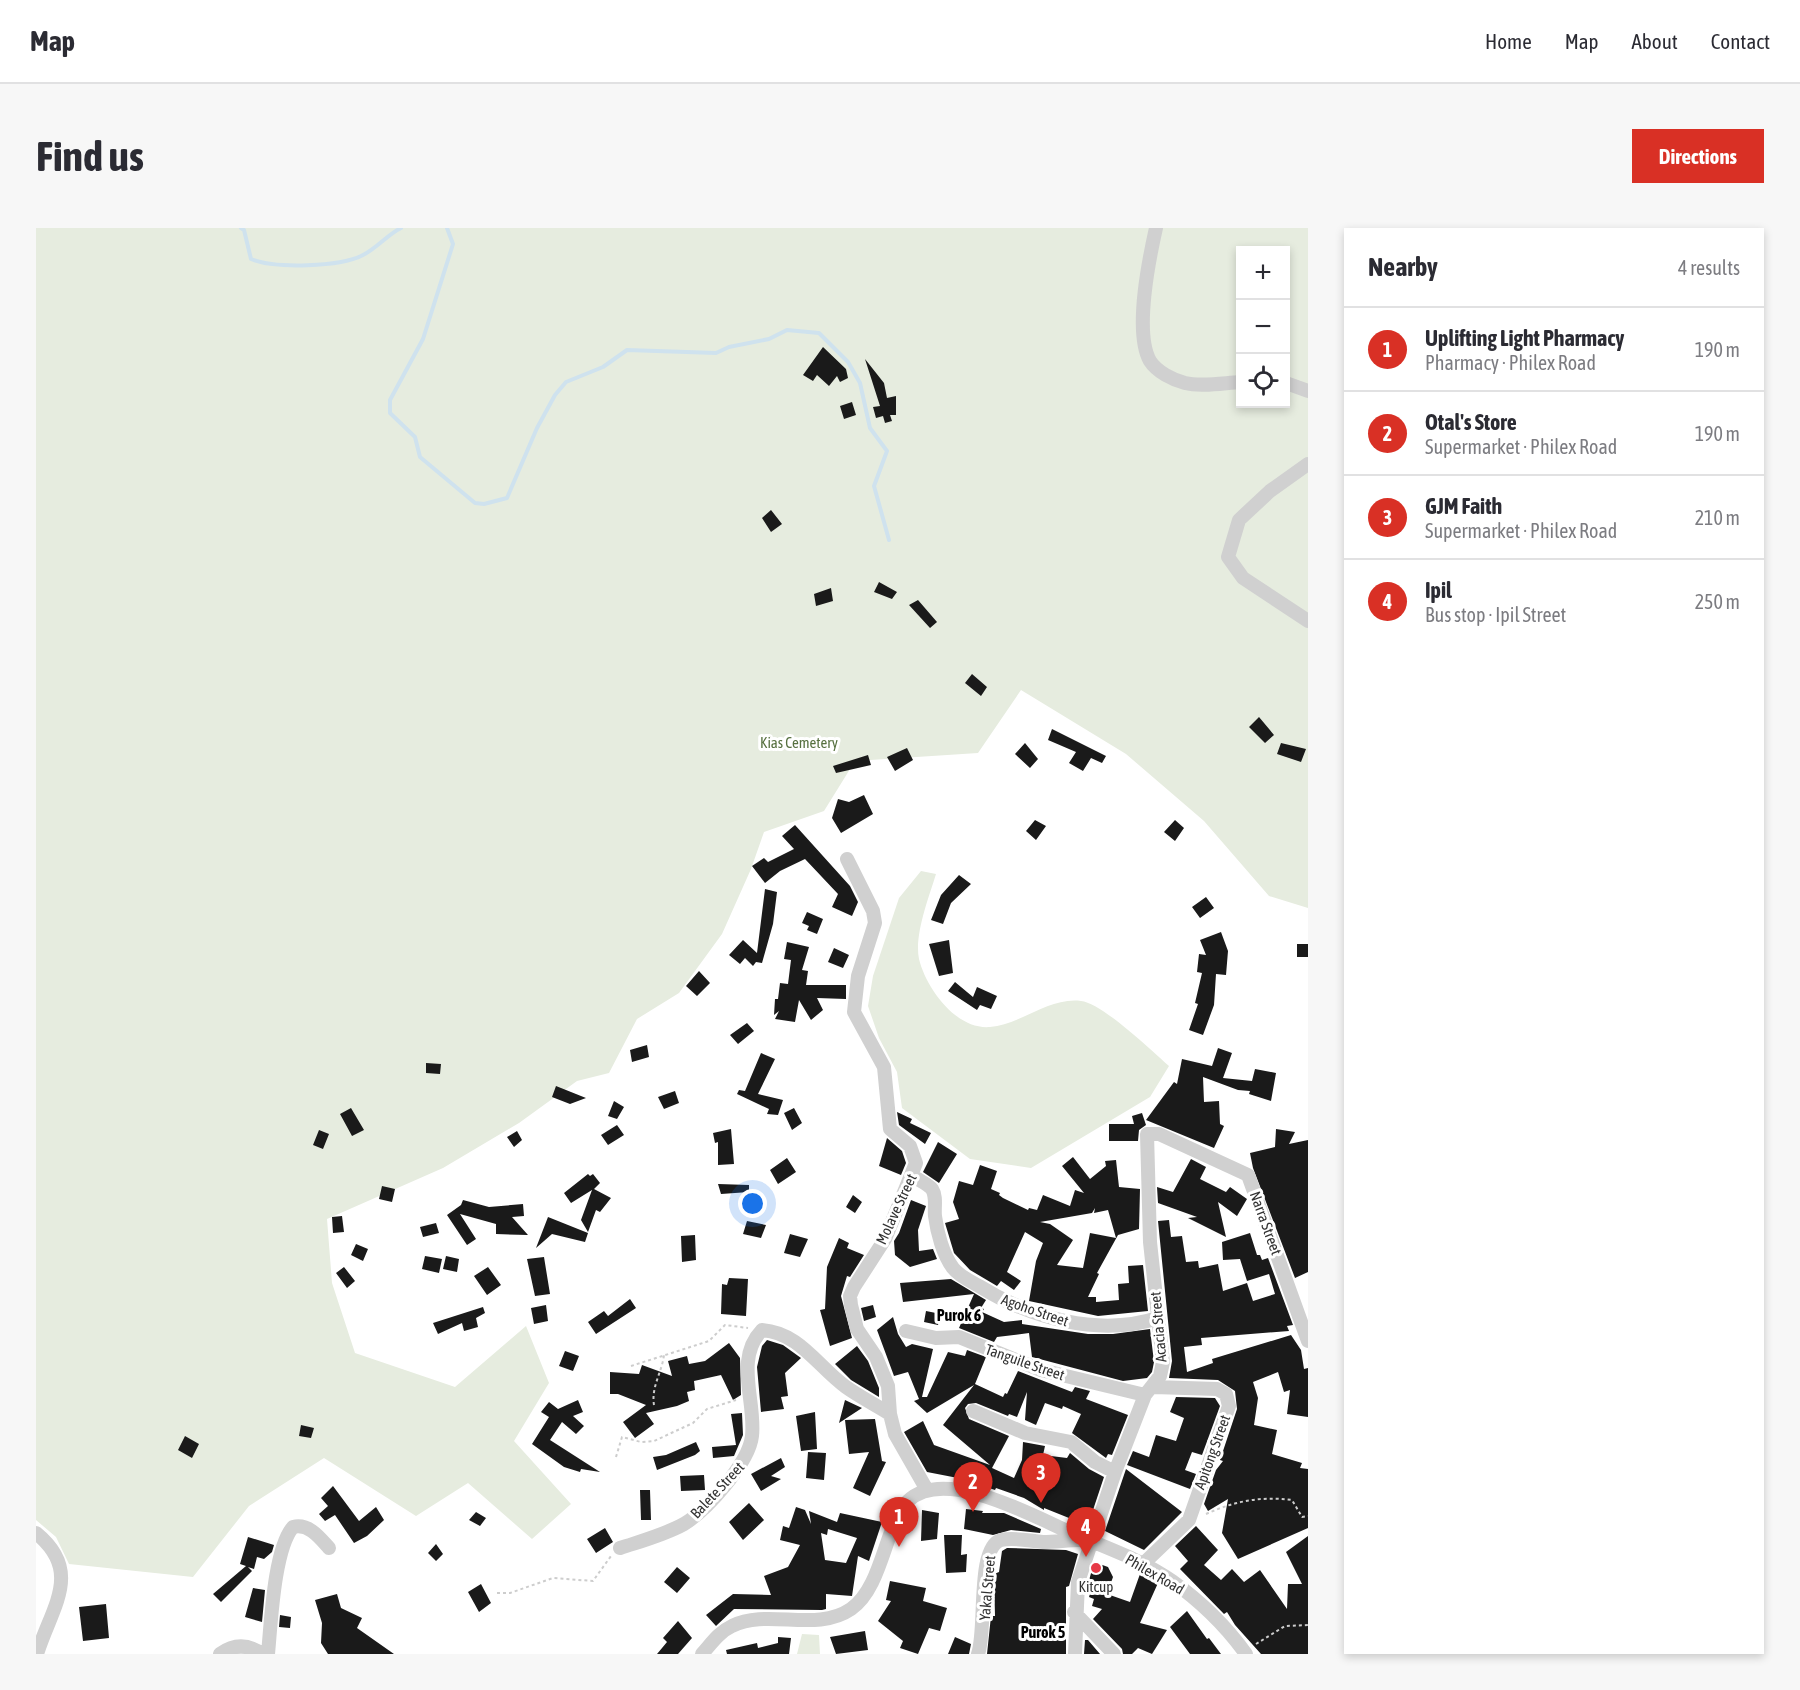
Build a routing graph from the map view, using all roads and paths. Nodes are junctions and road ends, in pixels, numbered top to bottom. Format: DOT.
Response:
graph roads {
  1 [pos="1156,228"];
  2 [pos="1236,382"];
  3 [pos="1290,384"];
  4 [pos="1308,391"];
  5 [pos="1308,464"];
  6 [pos="1308,621"];
  7 [pos="848,859"];
  8 [pos="1147,1134"];
  9 [pos="913,1176"];
  10 [pos="1158,1318"];
  11 [pos="762,1330"];
  12 [pos="906,1331"];
  13 [pos="1308,1341"];
  14 [pos="664,1355"];
  15 [pos="631,1366"];
  16 [pos="749,1389"];
  17 [pos="1150,1391"];
  18 [pos="654,1405"];
  19 [pos="973,1411"];
  20 [pos="890,1414"];
  21 [pos="616,1457"];
  22 [pos="1115,1472"];
  23 [pos="927,1490"];
  24 [pos="1308,1516"];
  25 [pos="1189,1520"];
  26 [pos="36,1533"];
  27 [pos="1088,1540"];
  28 [pos="330,1548"];
  29 [pos="620,1548"];
  30 [pos="1143,1564"];
  31 [pos="497,1593"];
  32 [pos="1074,1612"];
  33 [pos="1308,1625"];
  34 [pos="1249,1651"];
  35 [pos="37,1654"];
  36 [pos="220,1654"];
  37 [pos="262,1654"];
  38 [pos="268,1654"];
  39 [pos="702,1654"];
  40 [pos="978,1654"];
  41 [pos="1075,1654"];
  42 [pos="1114,1654"];
  1 -- 2 [label="street"];
  3 -- 4 [label="street"];
  5 -- 6 [label="street"];
  7 -- 9 [label="street, Molave Street"];
  8 -- 10 [label="street, Acacia Street"];
  8 -- 13 [label="street, Narra Street"];
  9 -- 10 [label="street, Agoho Street"];
  9 -- 20 [label="street, Molave Street"];
  10 -- 17 [label="street, Acacia Street"];
  11 -- 14 [label="path"];
  11 -- 16 [label="street, Balete Street"];
  11 -- 20 [label="street"];
  12 -- 17 [label="street, Tanguile Street"];
  14 -- 15 [label="path"];
  14 -- 18 [label="path"];
  16 -- 21 [label="path"];
  16 -- 29 [label="street, Balete Street"];
  17 -- 22 [label="street, Acacia Street"];
  17 -- 25 [label="street, Apitong Street"];
  19 -- 22 [label="street"];
  20 -- 23 [label="street, Molave Street"];
  22 -- 27 [label="street, Acacia Street"];
  23 -- 27 [label="street, Philex Road"];
  23 -- 39 [label="street"];
  24 -- 25 [label="path"];
  25 -- 30 [label="street, Apitong Street"];
  26 -- 35 [label="street"];
  27 -- 30 [label="street, Philex Road"];
  27 -- 32 [label="street, Acacia Street"];
  27 -- 40 [label="street, Yakal Street"];
  28 -- 38 [label="street"];
  29 -- 31 [label="path"];
  30 -- 34 [label="street, Philex Road"];
  32 -- 41 [label="street, Acacia Street"];
  32 -- 42 [label="street"];
  33 -- 34 [label="path"];
  36 -- 37 [label="street"];
}
